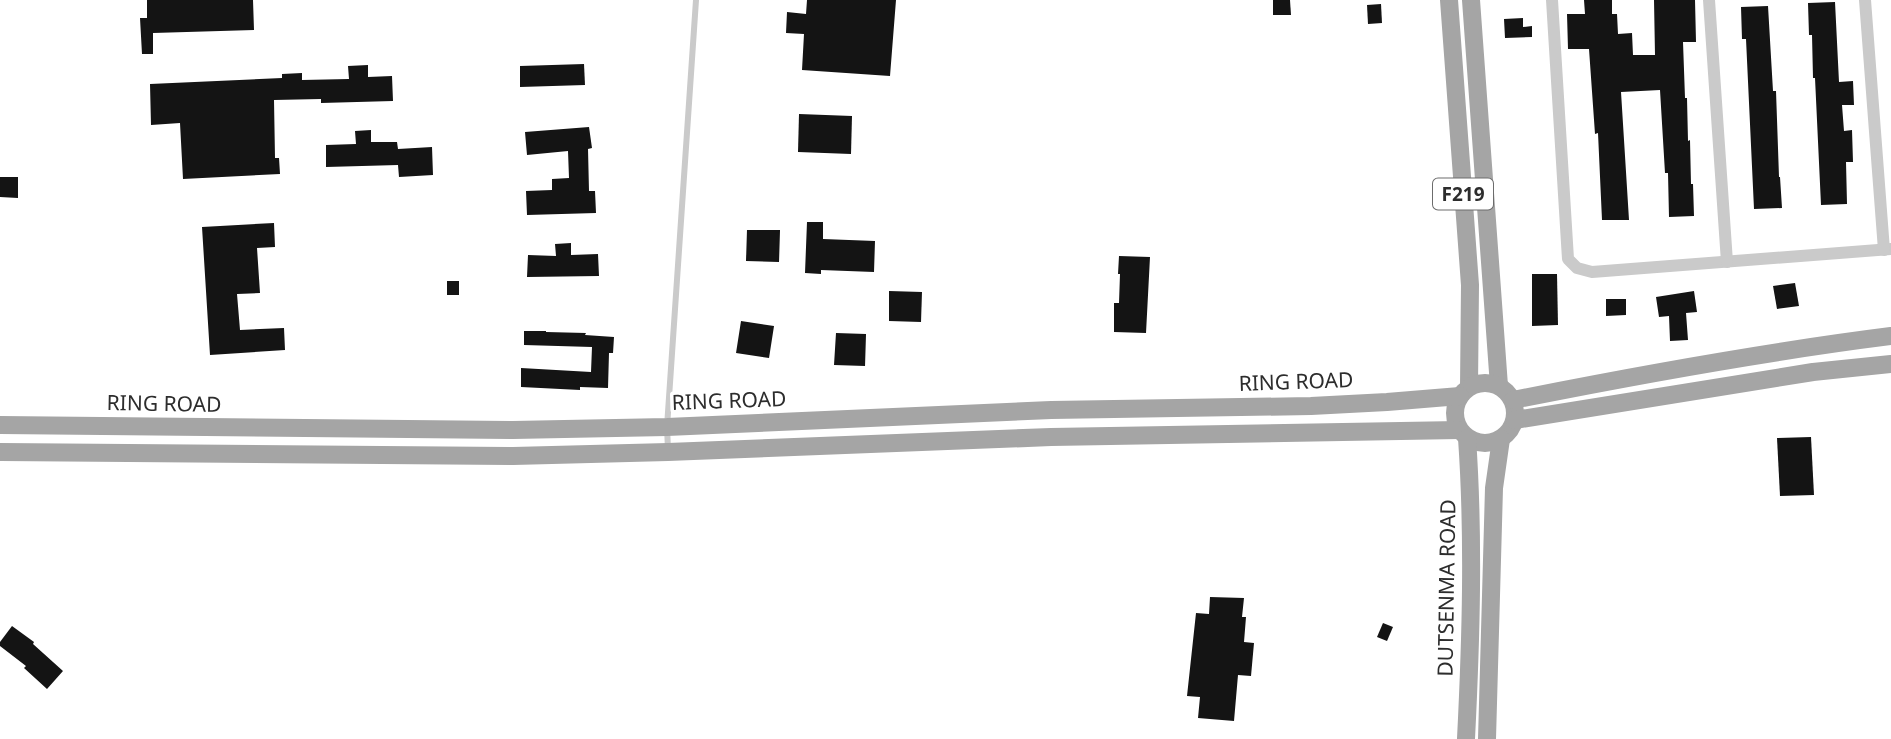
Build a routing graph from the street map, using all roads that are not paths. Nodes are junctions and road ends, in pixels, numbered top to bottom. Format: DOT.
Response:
graph roads {
  1 [pos="696,0"];
  2 [pos="1449,0"];
  3 [pos="1471,0"];
  4 [pos="1552,0"];
  5 [pos="1709,0"];
  6 [pos="1865,0"];
  7 [pos="1887,249"];
  8 [pos="1727,262"];
  9 [pos="1891,336"];
  10 [pos="1891,364"];
  11 [pos="1499,386"];
  12 [pos="1464,391"];
  13 [pos="1513,400"];
  14 [pos="1515,420"];
  15 [pos="0,425"];
  16 [pos="667,427"];
  17 [pos="1463,434"];
  18 [pos="1502,439"];
  19 [pos="0,452"];
  20 [pos="668,452"];
  21 [pos="1466,739"];
  22 [pos="1488,739"];
  1 -- 16 [label="lane"];
  2 -- 12 [label="main road, F219"];
  3 -- 11 [label="main road, F219"];
  4 -- 8 [label="street"];
  5 -- 8 [label="street"];
  6 -- 7 [label="street"];
  7 -- 8 [label="street"];
  9 -- 13 [label="main road"];
  10 -- 14 [label="main road"];
  11 -- 12 [label="main road"];
  11 -- 13 [label="main road"];
  12 -- 16 [label="main road, RING ROAD"];
  12 -- 17 [label="main road, F219"];
  13 -- 14 [label="main road"];
  14 -- 18 [label="main road"];
  15 -- 16 [label="main road, RING ROAD"];
  16 -- 20 [label="lane"];
  17 -- 18 [label="main road"];
  17 -- 20 [label="main road"];
  17 -- 21 [label="main road, DUTSENMA ROAD / F219"];
  18 -- 22 [label="main road"];
  19 -- 20 [label="main road"];
}
